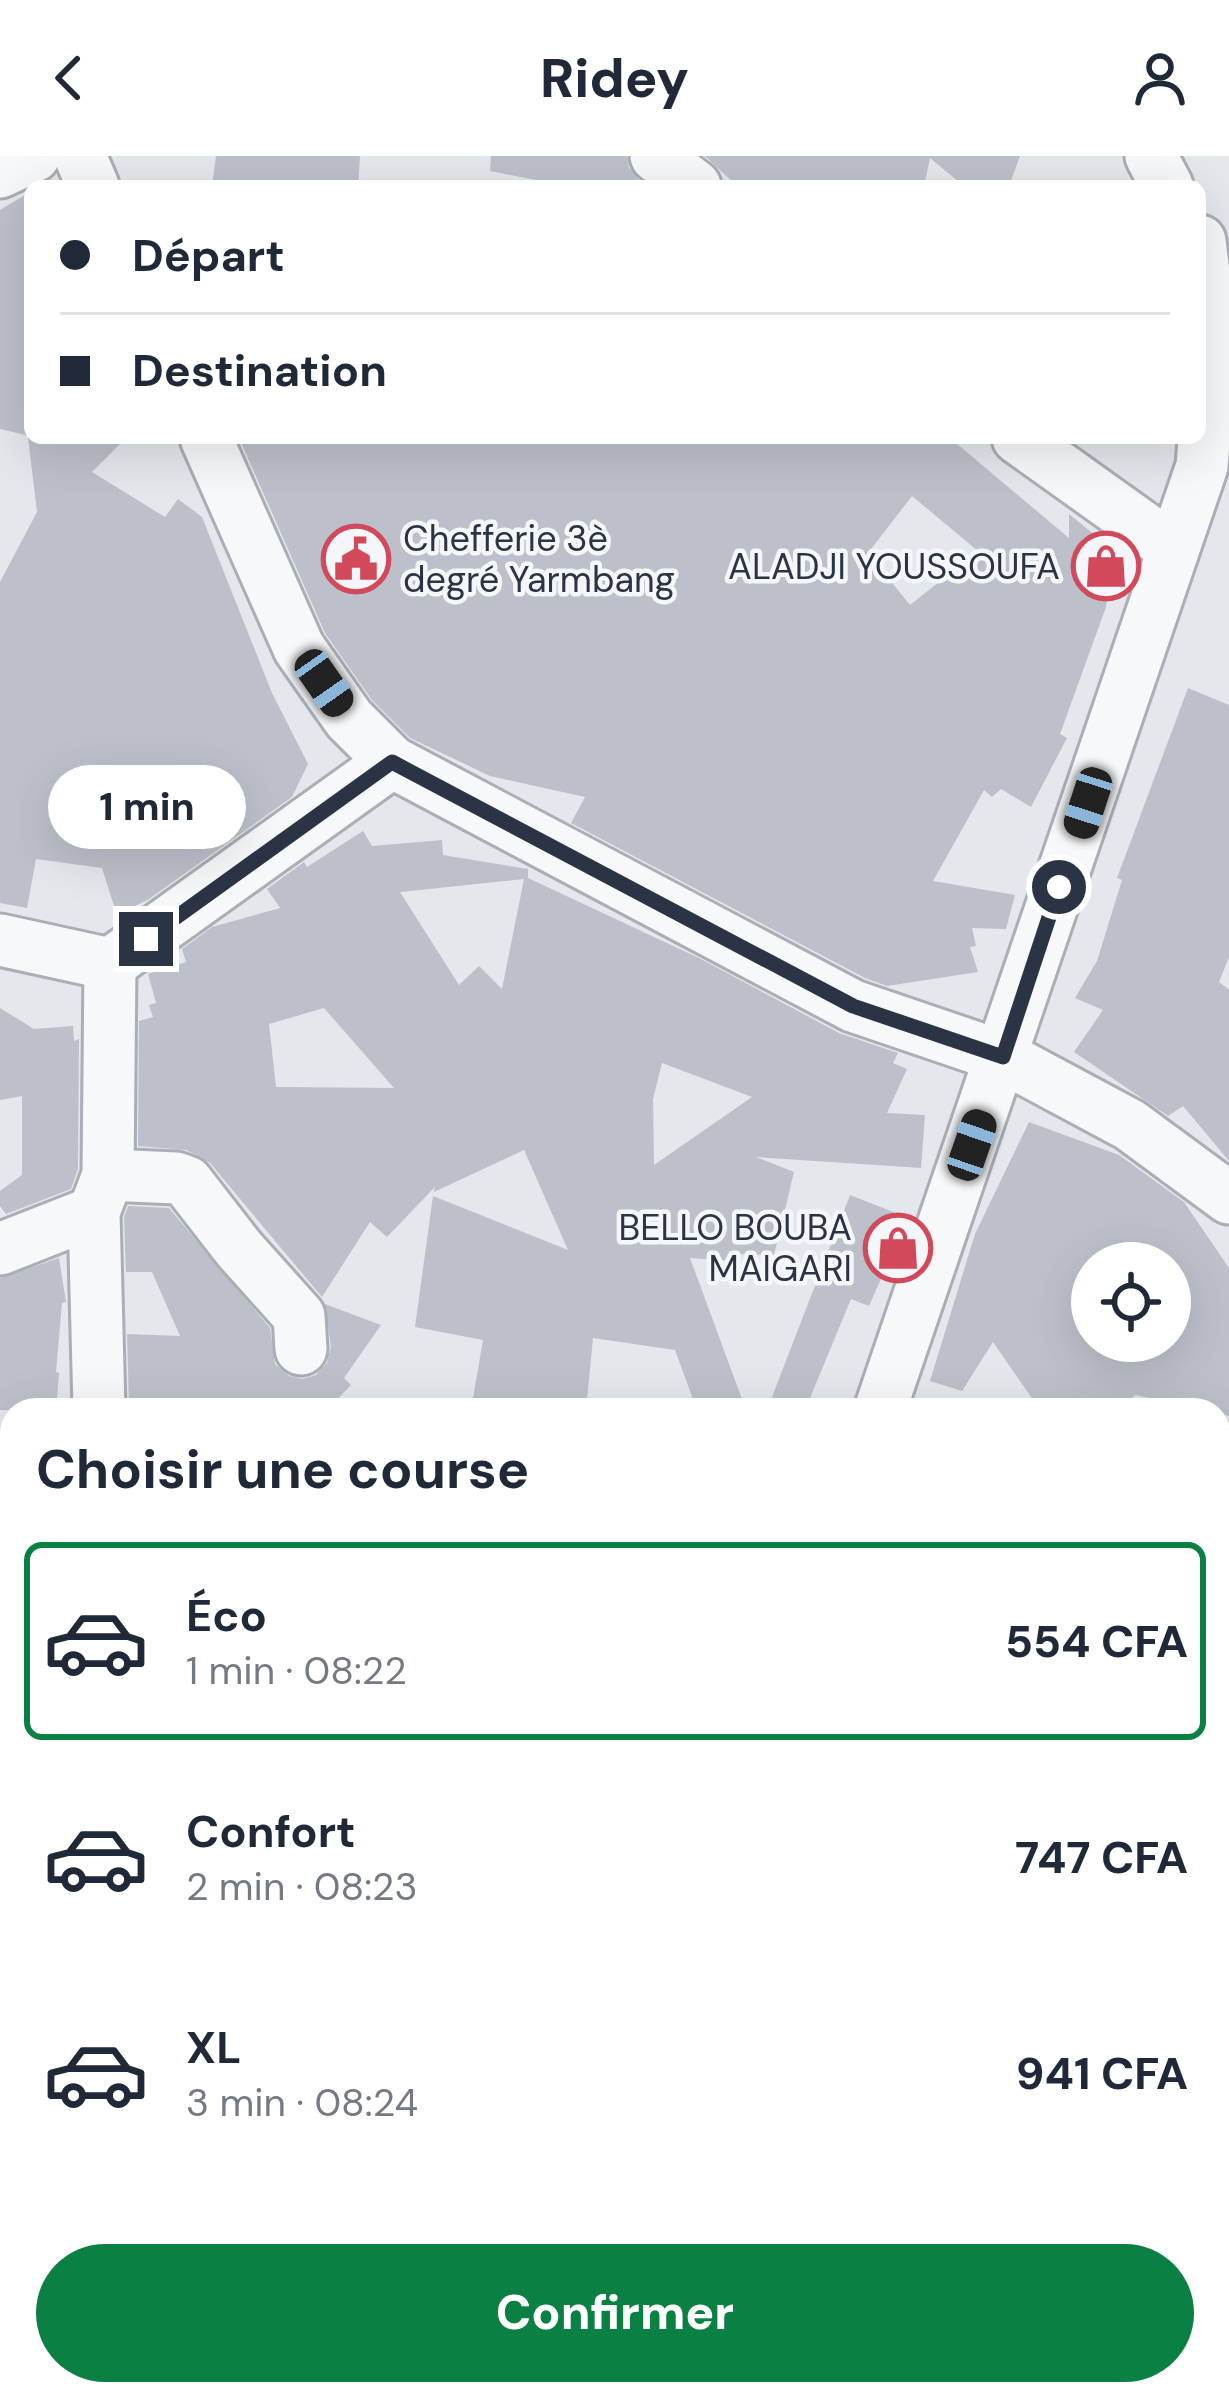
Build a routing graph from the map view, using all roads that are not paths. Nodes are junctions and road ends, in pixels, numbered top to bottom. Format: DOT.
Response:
graph roads {
  1 [pos="34,156"];
  2 [pos="656,156"];
  3 [pos="0,172"];
  4 [pos="686,180"];
  5 [pos="1206,290"];
  6 [pos="1218,420"];
  7 [pos="209,444"];
  8 [pos="1026,444"];
  9 [pos="1172,548"];
  10 [pos="392,762"];
  11 [pos="0,940"];
  12 [pos="110,964"];
  13 [pos="1003,1057"];
  14 [pos="101,1194"];
  15 [pos="1229,1198"];
  16 [pos="0,1249"];
  17 [pos="301,1349"];
  18 [pos="99,1398"];
  19 [pos="884,1398"];
  1 -- 3 [label="street"];
  2 -- 4 [label="street"];
  5 -- 6 [label="street"];
  6 -- 9 [label="street"];
  7 -- 10 [label="street"];
  8 -- 9 [label="street"];
  9 -- 13 [label="street"];
  10 -- 12 [label="street"];
  10 -- 13 [label="street"];
  11 -- 12 [label="street"];
  12 -- 14 [label="street"];
  13 -- 15 [label="street"];
  13 -- 19 [label="street"];
  14 -- 16 [label="street"];
  14 -- 17 [label="street"];
  14 -- 18 [label="street"];
}
